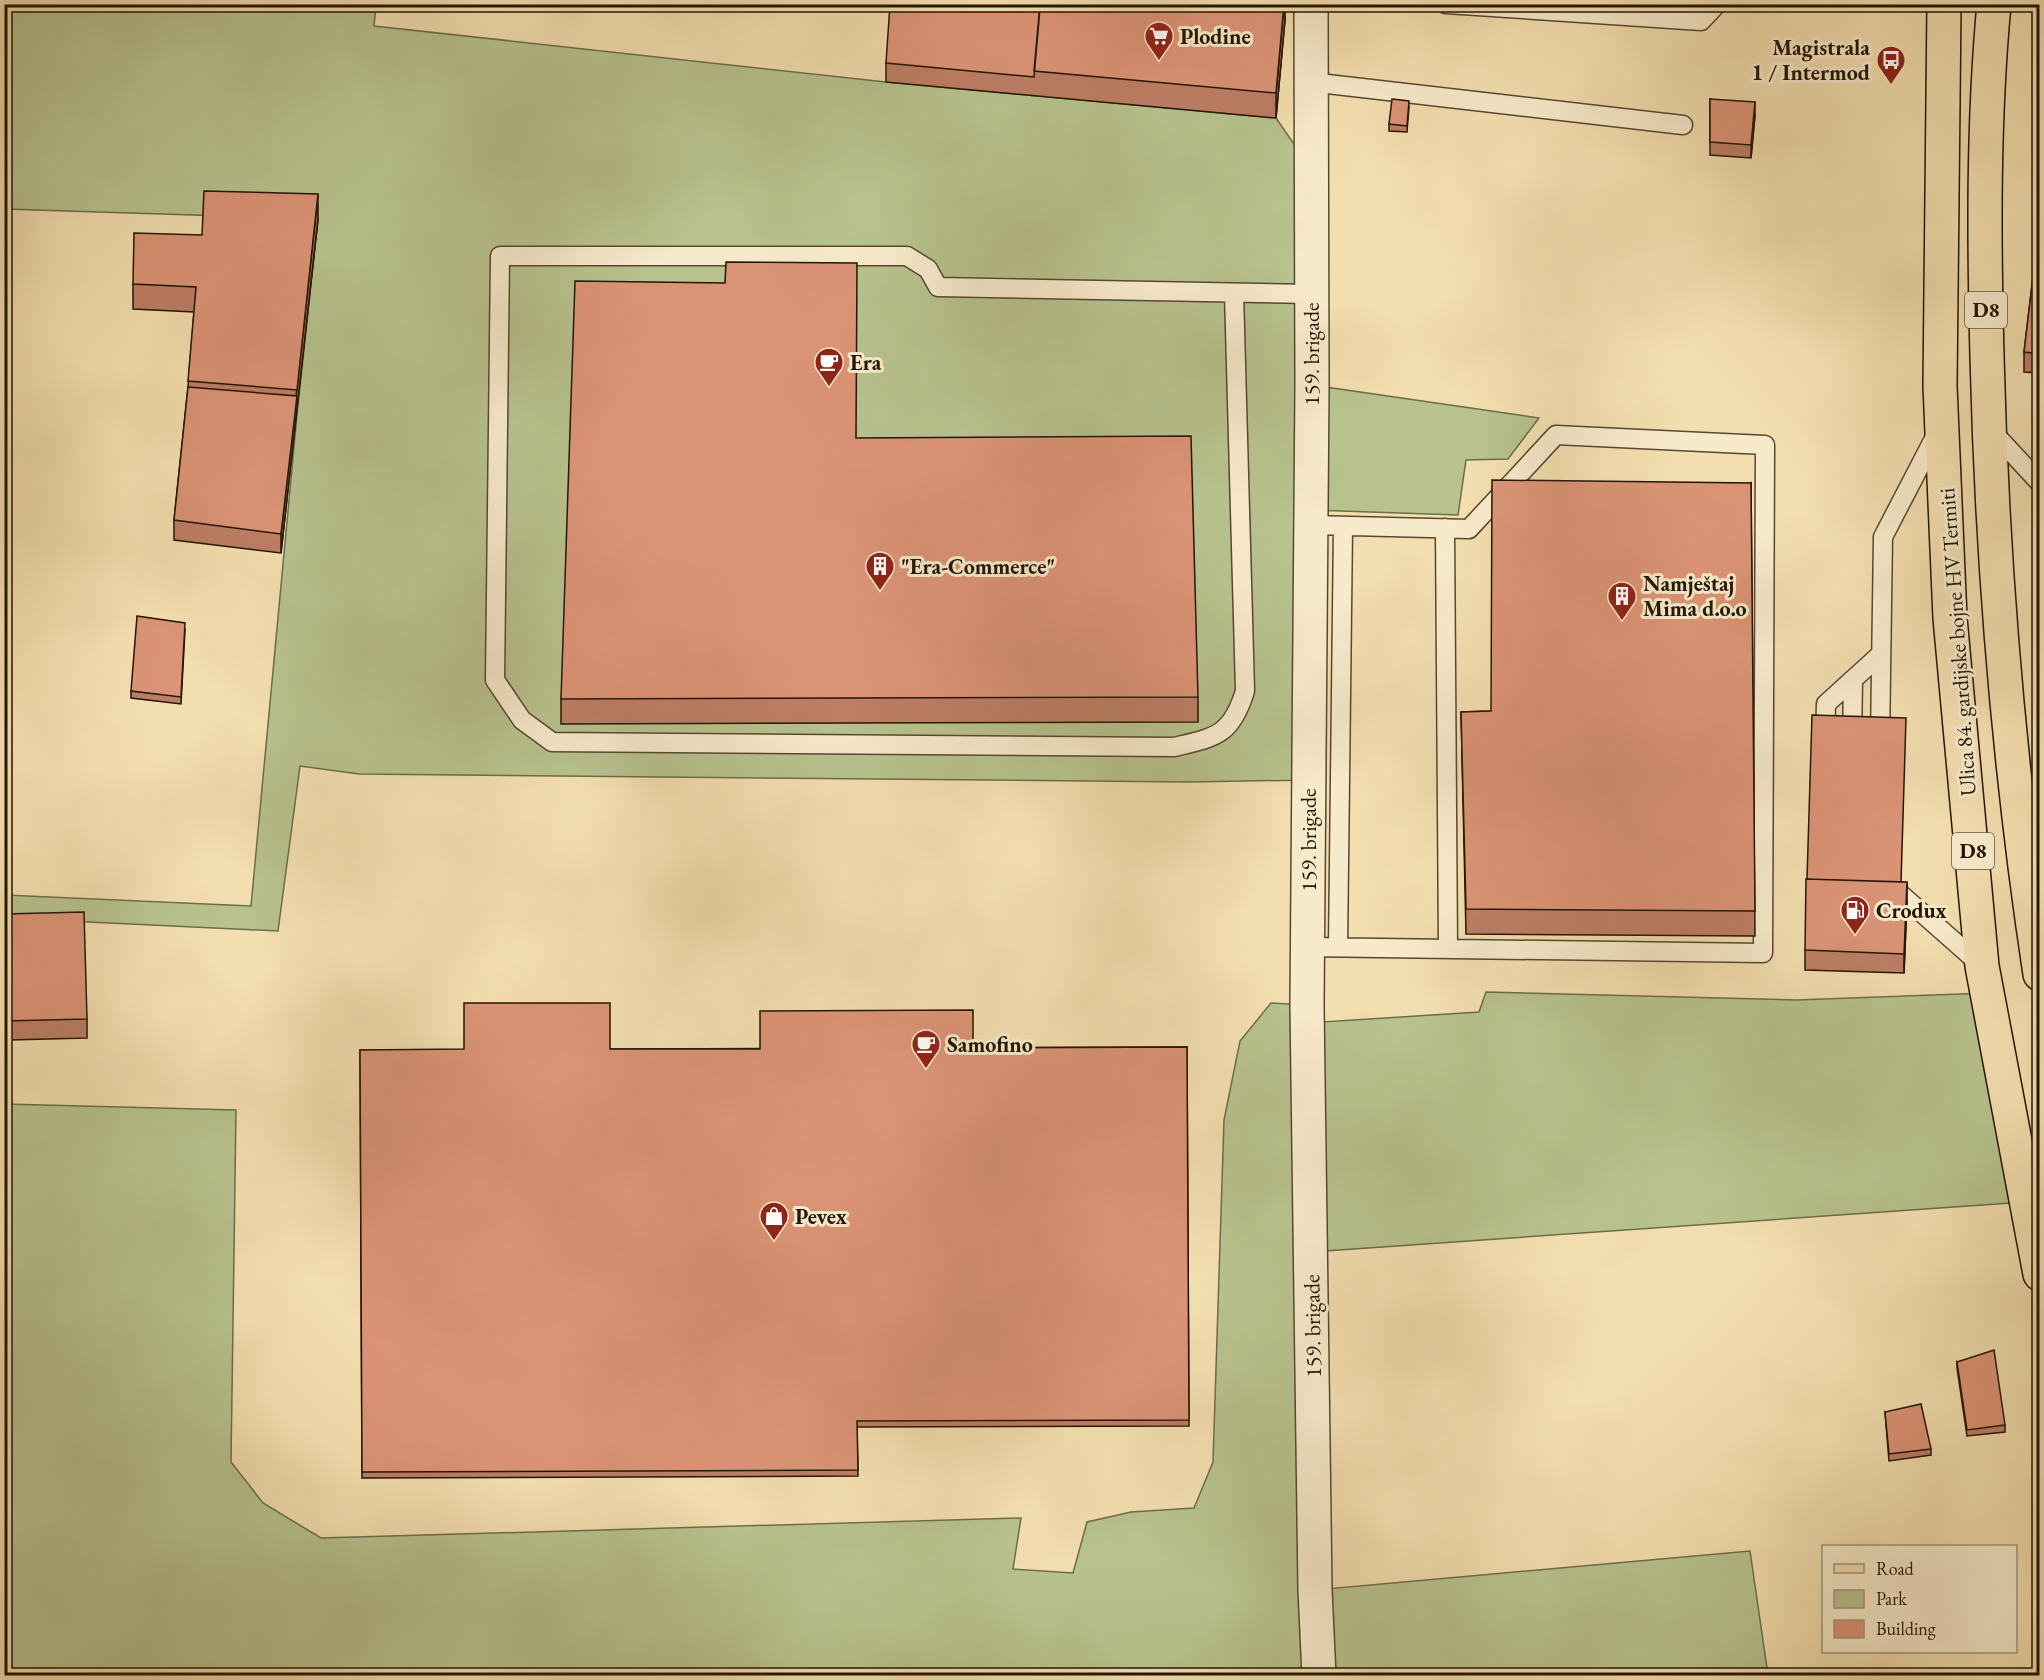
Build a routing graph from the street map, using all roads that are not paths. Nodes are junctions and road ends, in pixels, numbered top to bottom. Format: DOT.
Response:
graph roads {
  1 [pos="1311,4"];
  2 [pos="1446,4"];
  3 [pos="1717,4"];
  4 [pos="1944,4"];
  5 [pos="1994,4"];
  6 [pos="1310,82"];
  7 [pos="1683,125"];
  8 [pos="1234,293"];
  9 [pos="1311,294"];
  10 [pos="1942,423"];
  11 [pos="1989,428"];
  12 [pos="2040,483"];
  13 [pos="1311,525"];
  14 [pos="1343,526"];
  15 [pos="1445,528"];
  16 [pos="1881,654"];
  17 [pos="1853,680"];
  18 [pos="1825,752"];
  19 [pos="1880,758"];
  20 [pos="1852,759"];
  21 [pos="1869,873"];
  22 [pos="2035,899"];
  23 [pos="1323,947"];
  24 [pos="1448,949"];
  25 [pos="1982,966"];
  26 [pos="2040,974"];
  27 [pos="2040,1274"];
  28 [pos="1318,1676"];
  1 -- 6 [label="street, 159. brigade"];
  2 -- 3 [label="lane"];
  4 -- 10 [label="main road, Ulica 84. gardijske bojne HV Termiti / D8"];
  5 -- 11 [label="main road, Ulica 84. gardijske bojne HV Termiti / D8"];
  6 -- 7 [label="lane"];
  6 -- 9 [label="street, 159. brigade"];
  8 -- 8 [label="lane"];
  8 -- 9 [label="lane"];
  9 -- 13 [label="street, 159. brigade"];
  10 -- 16 [label="lane"];
  10 -- 25 [label="main road, Ulica 84. gardijske bojne HV Termiti / D8"];
  11 -- 12 [label="lane"];
  11 -- 22 [label="main road, Ulica 84. gardijske bojne HV Termiti / D8"];
  13 -- 14 [label="lane"];
  13 -- 23 [label="street, 159. brigade"];
  14 -- 15 [label="lane"];
  14 -- 23 [label="lane"];
  15 -- 24 [label="lane"];
  15 -- 24 [label="lane"];
  16 -- 17 [label="lane"];
  16 -- 19 [label="lane"];
  17 -- 18 [label="lane"];
  17 -- 20 [label="lane"];
  21 -- 25 [label="lane"];
  22 -- 26 [label="main road, Ulica 84. gardijske bojne HV Termiti / D8"];
  23 -- 24 [label="lane"];
  23 -- 28 [label="street, 159. brigade"];
  25 -- 27 [label="main road, Ulica 84. gardijske bojne HV Termiti / D8"];
}
